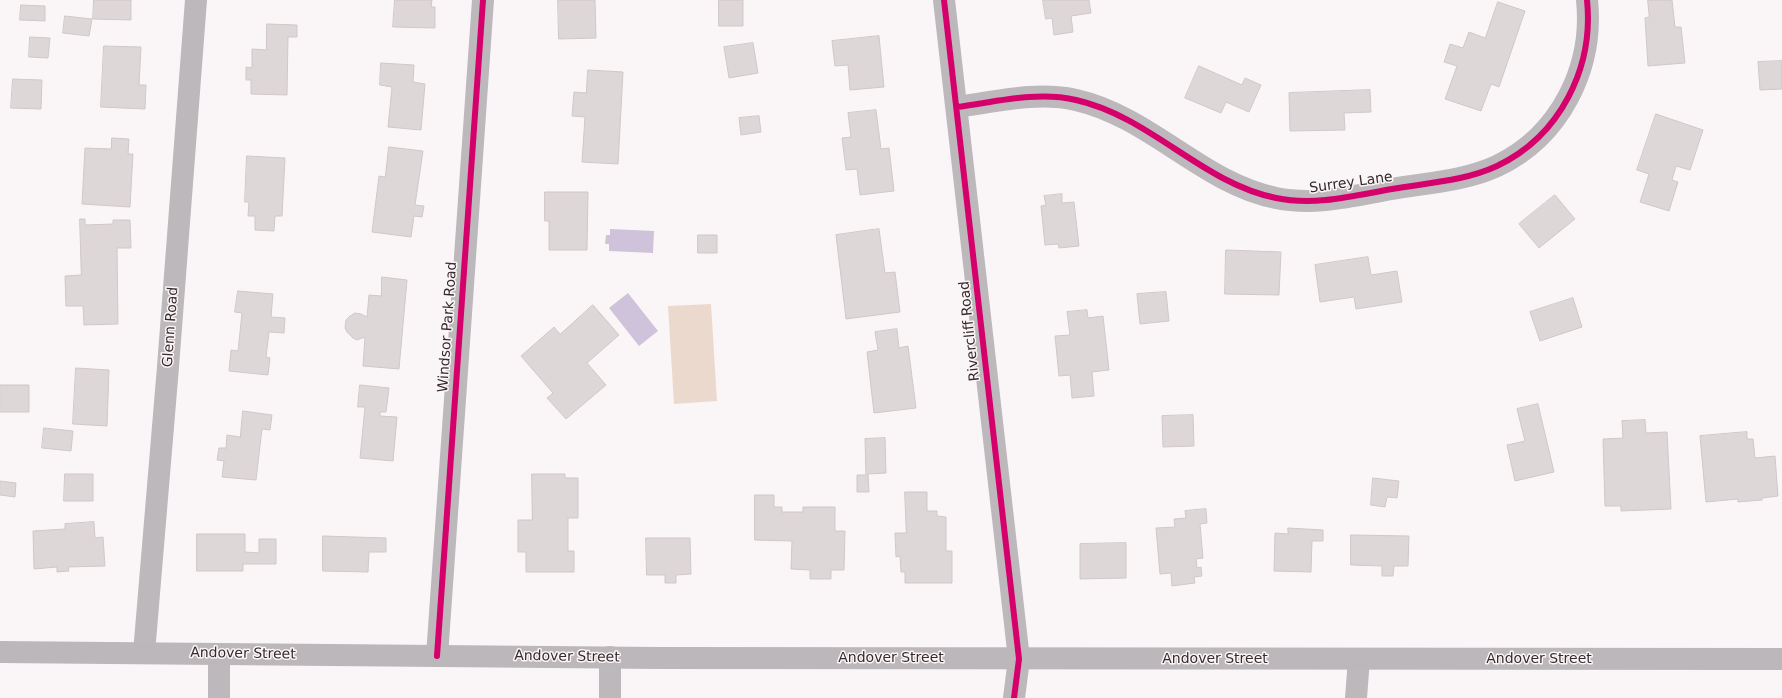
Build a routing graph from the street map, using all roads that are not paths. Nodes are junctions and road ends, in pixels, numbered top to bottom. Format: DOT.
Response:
graph roads {
  1 [pos="196,0"];
  2 [pos="483,0"];
  3 [pos="944,0"];
  4 [pos="1587,0"];
  5 [pos="957,107"];
  6 [pos="0,652"];
  7 [pos="144,653"];
  8 [pos="219,654"];
  9 [pos="437,656"];
  10 [pos="610,658"];
  11 [pos="1019,659"];
  12 [pos="1360,659"];
  13 [pos="1782,659"];
  14 [pos="219,698"];
  15 [pos="610,698"];
  16 [pos="1014,698"];
  17 [pos="1356,698"];
  1 -- 7 [label="street, Glenn Road"];
  2 -- 9 [label="street, Windsor Park Road"];
  3 -- 5 [label="street, Rivercliff Road"];
  4 -- 5 [label="street, Surrey Lane"];
  5 -- 11 [label="street, Rivercliff Road"];
  6 -- 7 [label="main road, Andover Street"];
  7 -- 8 [label="main road, Andover Street"];
  8 -- 9 [label="main road, Andover Street"];
  8 -- 14 [label="street"];
  9 -- 10 [label="main road, Andover Street"];
  10 -- 11 [label="main road, Andover Street"];
  10 -- 15 [label="street"];
  11 -- 12 [label="main road, Andover Street"];
  11 -- 16 [label="street, Rivercliff Road"];
  12 -- 13 [label="main road, Andover Street"];
  12 -- 17 [label="street"];
}
